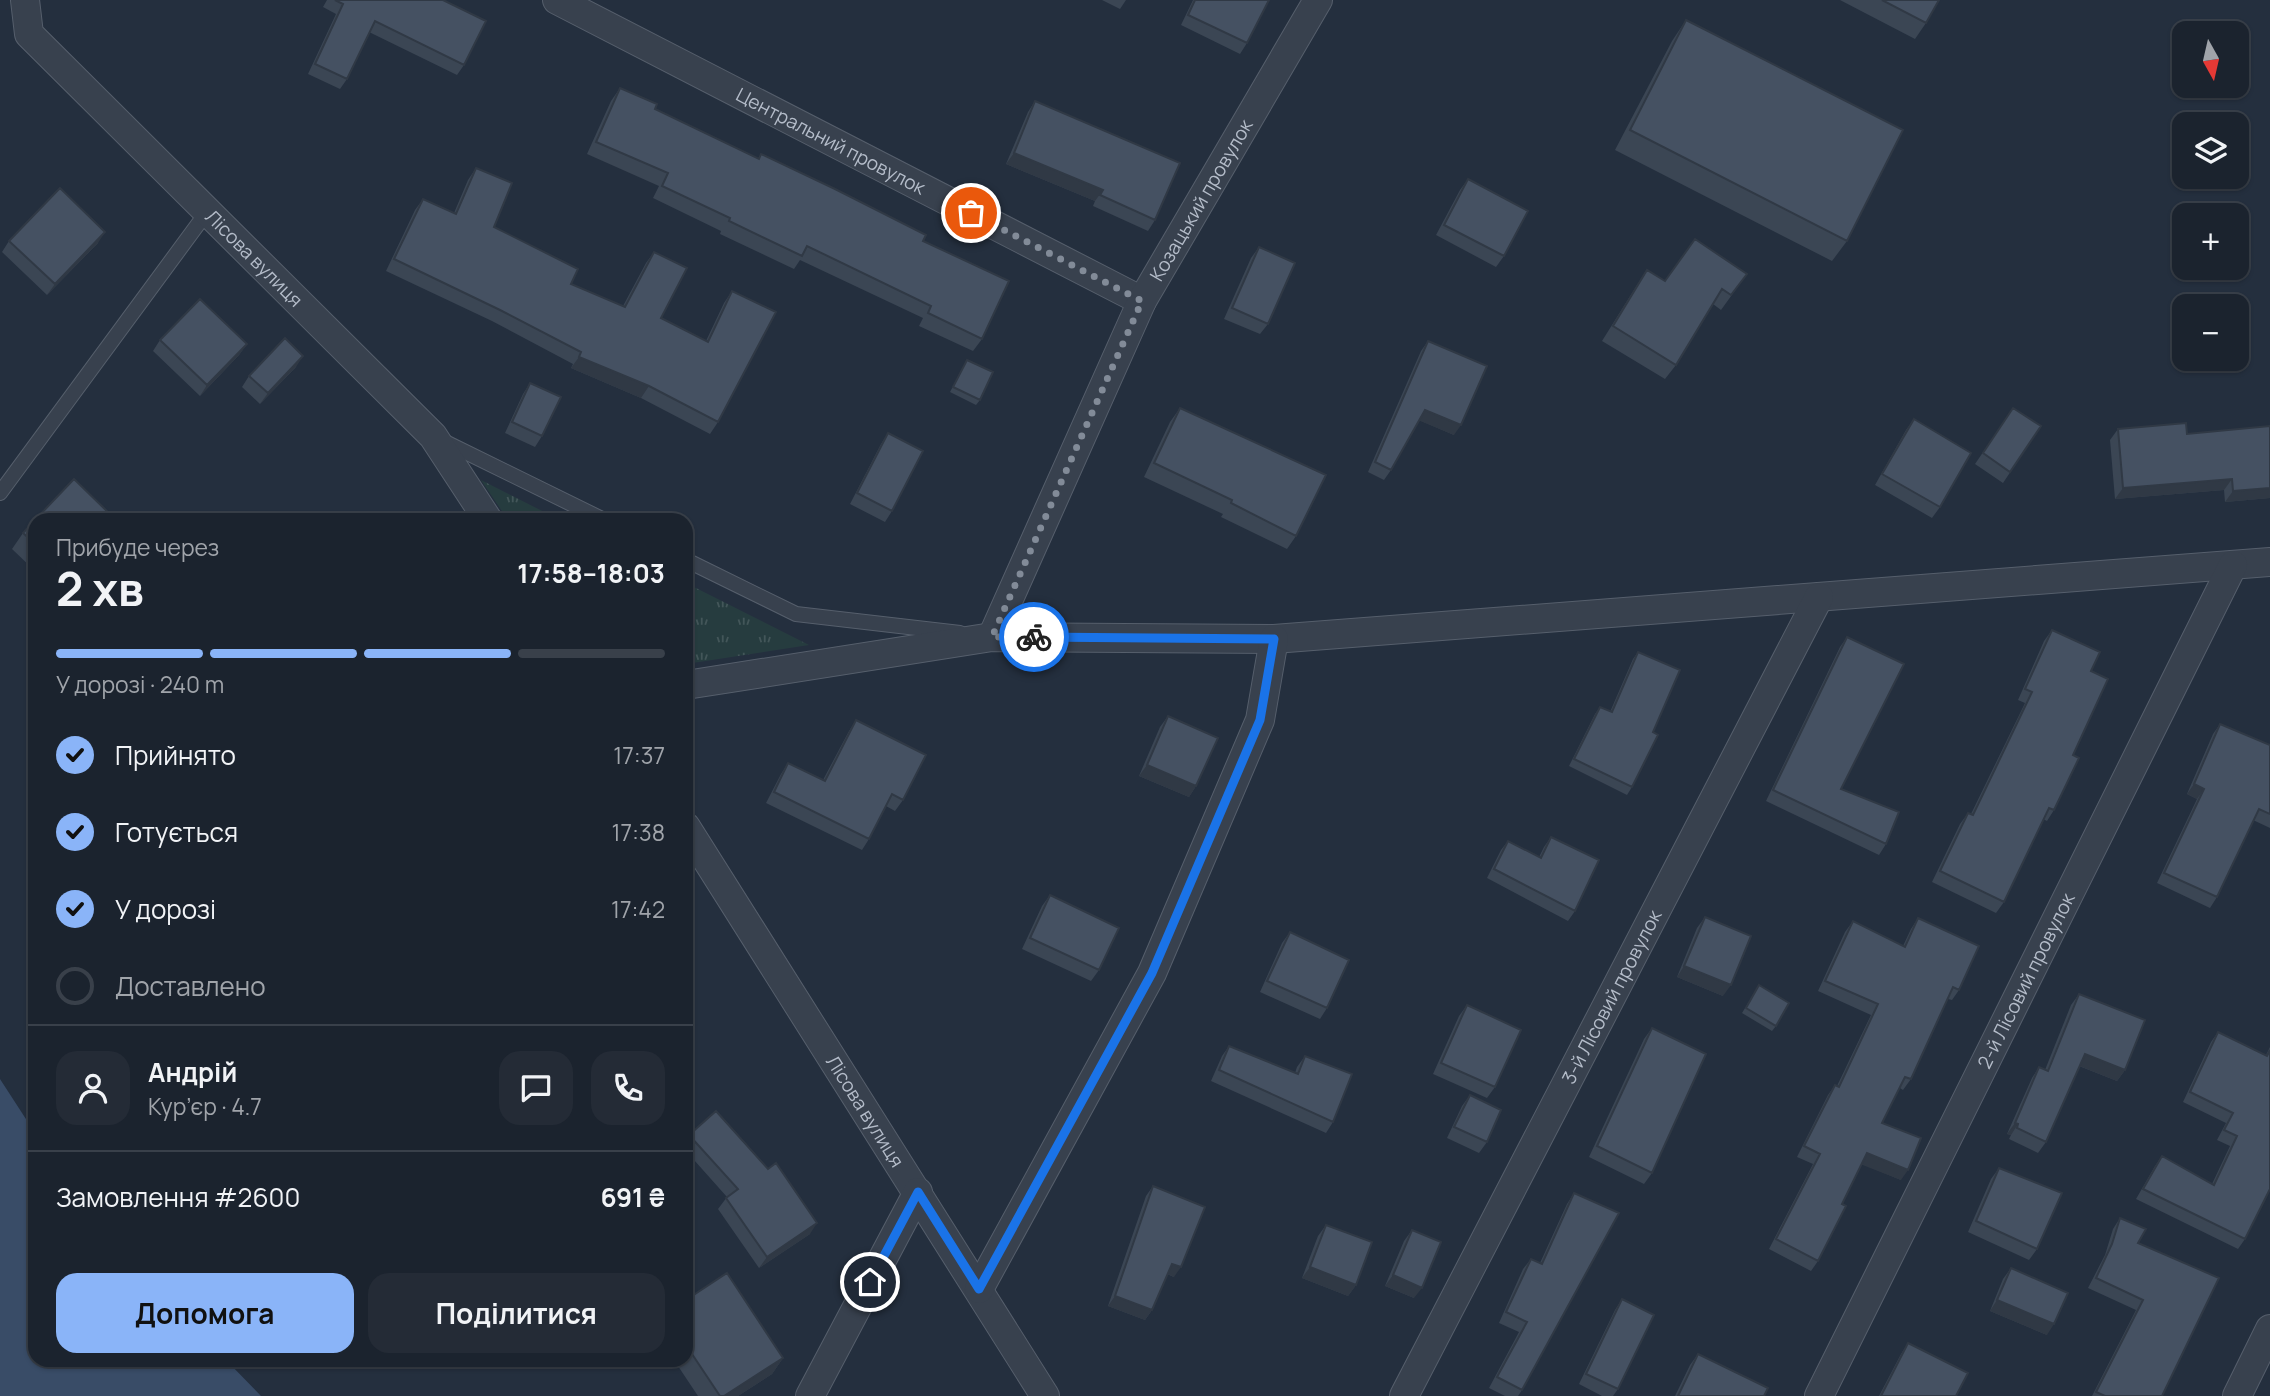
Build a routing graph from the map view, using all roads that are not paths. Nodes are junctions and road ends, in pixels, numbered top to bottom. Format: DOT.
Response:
graph roads {
  1 [pos="25,0"];
  2 [pos="557,0"];
  3 [pos="1318,0"];
  4 [pos="207,212"];
  5 [pos="1142,301"];
  6 [pos="433,436"];
  7 [pos="0,493"];
  8 [pos="483,513"];
  9 [pos="590,513"];
  10 [pos="2270,562"];
  11 [pos="693,563"];
  12 [pos="2233,565"];
  13 [pos="1819,597"];
  14 [pos="992,637"];
  15 [pos="1274,639"];
  16 [pos="693,684"];
  17 [pos="693,838"];
  18 [pos="918,1192"];
  19 [pos="979,1289"];
  20 [pos="2270,1329"];
  21 [pos="810,1396"];
  22 [pos="1045,1396"];
  23 [pos="1404,1396"];
  24 [pos="1819,1396"];
  25 [pos="2237,1396"];
  1 -- 4 [label="street, Лісова вулиця"];
  2 -- 5 [label="street, Центральний провулок"];
  3 -- 5 [label="street, Козацький провулок"];
  4 -- 6 [label="street, Лісова вулиця"];
  4 -- 7 [label="lane"];
  5 -- 14 [label="street, Козацький провулок"];
  6 -- 8 [label="street, Лісова вулиця"];
  6 -- 9 [label="lane"];
  10 -- 12 [label="street"];
  11 -- 14 [label="lane"];
  12 -- 13 [label="street"];
  12 -- 24 [label="street, 2-й Лісовий провулок"];
  13 -- 15 [label="street"];
  13 -- 23 [label="street, 3-й Лісовий провулок"];
  14 -- 15 [label="street"];
  14 -- 16 [label="street"];
  15 -- 19 [label="street"];
  17 -- 18 [label="street, Лісова вулиця"];
  18 -- 19 [label="street, Лісова вулиця"];
  18 -- 21 [label="street"];
  19 -- 22 [label="street, Лісова вулиця"];
  20 -- 25 [label="street"];
}
